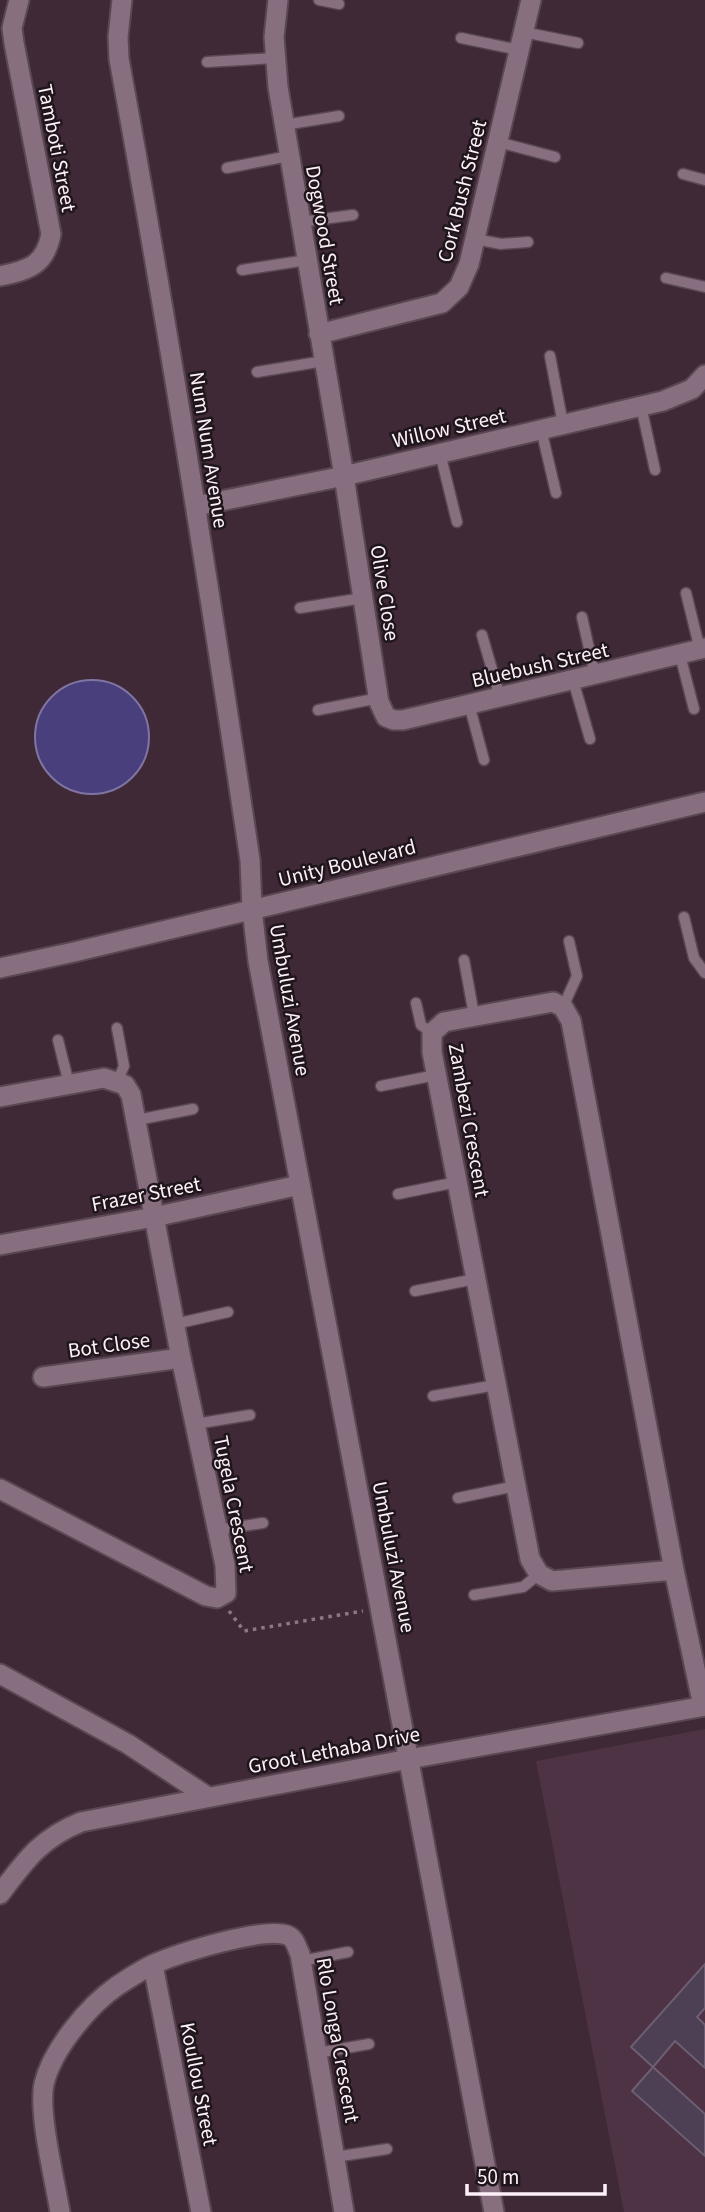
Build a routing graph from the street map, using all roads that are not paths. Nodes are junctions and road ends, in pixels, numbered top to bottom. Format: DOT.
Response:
graph roads {
  1 [pos="19,0"];
  2 [pos="121,0"];
  3 [pos="278,0"];
  4 [pos="319,0"];
  5 [pos="531,0"];
  6 [pos="339,4"];
  7 [pos="6,28"];
  8 [pos="461,38"];
  9 [pos="521,41"];
  10 [pos="578,43"];
  11 [pos="275,58"];
  12 [pos="206,62"];
  13 [pos="339,116"];
  14 [pos="284,125"];
  15 [pos="498,142"];
  16 [pos="289,156"];
  17 [pos="555,157"];
  18 [pos="227,169"];
  19 [pos="683,174"];
  20 [pos="705,180"];
  21 [pos="353,215"];
  22 [pos="300,222"];
  23 [pos="475,239"];
  24 [pos="528,242"];
  25 [pos="307,260"];
  26 [pos="242,270"];
  27 [pos="0,276"];
  28 [pos="666,278"];
  29 [pos="705,287"];
  30 [pos="319,334"];
  31 [pos="550,356"];
  32 [pos="324,362"];
  33 [pos="257,372"];
  34 [pos="705,375"];
  35 [pos="641,406"];
  36 [pos="563,424"];
  37 [pos="541,429"];
  38 [pos="440,453"];
  39 [pos="655,470"];
  40 [pos="344,476"];
  41 [pos="556,493"];
  42 [pos="195,506"];
  43 [pos="457,522"];
  44 [pos="685,593"];
  45 [pos="363,598"];
  46 [pos="300,608"];
  47 [pos="582,617"];
  48 [pos="482,635"];
  49 [pos="702,649"];
  50 [pos="680,655"];
  51 [pos="595,675"];
  52 [pos="573,680"];
  53 [pos="500,697"];
  54 [pos="470,705"];
  55 [pos="382,708"];
  56 [pos="694,709"];
  57 [pos="318,710"];
  58 [pos="590,739"];
  59 [pos="484,760"];
  60 [pos="705,802"];
  61 [pos="252,909"];
  62 [pos="684,917"];
  63 [pos="569,941"];
  64 [pos="464,960"];
  65 [pos="0,968"];
  66 [pos="705,973"];
  67 [pos="416,1003"];
  68 [pos="564,1007"];
  69 [pos="474,1015"];
  70 [pos="117,1028"];
  71 [pos="432,1033"];
  72 [pos="58,1040"];
  73 [pos="436,1075"];
  74 [pos="118,1080"];
  75 [pos="69,1084"];
  76 [pos="381,1086"];
  77 [pos="0,1097"];
  78 [pos="192,1109"];
  79 [pos="137,1120"];
  80 [pos="457,1182"];
  81 [pos="300,1185"];
  82 [pos="398,1194"];
  83 [pos="154,1217"];
  84 [pos="0,1245"];
  85 [pos="475,1279"];
  86 [pos="415,1290"];
  87 [pos="229,1312"];
  88 [pos="175,1324"];
  89 [pos="181,1358"];
  90 [pos="43,1377"];
  91 [pos="496,1385"];
  92 [pos="433,1396"];
  93 [pos="250,1415"];
  94 [pos="195,1424"];
  95 [pos="515,1486"];
  96 [pos="0,1489"];
  97 [pos="458,1498"];
  98 [pos="263,1523"];
  99 [pos="217,1530"];
  100 [pos="674,1570"];
  101 [pos="538,1574"];
  102 [pos="474,1595"];
  103 [pos="0,1674"];
  104 [pos="704,1706"];
  105 [pos="409,1759"];
  106 [pos="208,1797"];
  107 [pos="0,1894"];
  108 [pos="348,1952"];
  109 [pos="301,1961"];
  110 [pos="153,1965"];
  111 [pos="369,2044"];
  112 [pos="317,2053"];
  113 [pos="387,2149"];
  114 [pos="335,2157"];
  115 [pos="60,2212"];
  116 [pos="201,2212"];
  117 [pos="344,2212"];
  118 [pos="494,2212"];
  1 -- 7 [label="street, Tamboti Street"];
  2 -- 42 [label="street, Num Num Avenue"];
  3 -- 11 [label="street, Dogwood Street"];
  4 -- 6 [label="lane"];
  5 -- 9 [label="street, Cork Bush Street"];
  7 -- 27 [label="street, Tamboti Street"];
  8 -- 9 [label="lane"];
  9 -- 10 [label="lane"];
  9 -- 15 [label="street, Cork Bush Street"];
  11 -- 12 [label="lane"];
  11 -- 14 [label="street, Dogwood Street"];
  13 -- 14 [label="lane"];
  14 -- 16 [label="street, Dogwood Street"];
  15 -- 17 [label="lane"];
  15 -- 23 [label="street, Cork Bush Street"];
  16 -- 18 [label="lane"];
  16 -- 22 [label="street, Dogwood Street"];
  19 -- 20 [label="lane"];
  21 -- 22 [label="lane"];
  22 -- 25 [label="street, Dogwood Street"];
  23 -- 24 [label="lane"];
  23 -- 30 [label="street, Cork Bush Street"];
  25 -- 26 [label="lane"];
  25 -- 30 [label="street, Dogwood Street"];
  28 -- 29 [label="lane"];
  30 -- 32 [label="street, Dogwood Street"];
  31 -- 36 [label="lane"];
  32 -- 33 [label="lane"];
  32 -- 40 [label="street, Dogwood Street"];
  34 -- 35 [label="street, Willow Street"];
  35 -- 36 [label="street, Willow Street"];
  35 -- 39 [label="lane"];
  36 -- 37 [label="street, Willow Street"];
  37 -- 38 [label="street, Willow Street"];
  37 -- 41 [label="lane"];
  38 -- 40 [label="street, Willow Street"];
  38 -- 43 [label="lane"];
  40 -- 42 [label="street, Willow Street"];
  40 -- 45 [label="street, Olive Close"];
  42 -- 61 [label="street, Num Num Avenue"];
  44 -- 49 [label="lane"];
  45 -- 46 [label="lane"];
  45 -- 55 [label="street, Olive Close"];
  47 -- 51 [label="lane"];
  48 -- 53 [label="lane"];
  49 -- 50 [label="street, Bluebush Street"];
  50 -- 51 [label="street, Bluebush Street"];
  50 -- 56 [label="lane"];
  51 -- 52 [label="street, Bluebush Street"];
  52 -- 53 [label="street, Bluebush Street"];
  52 -- 58 [label="lane"];
  53 -- 54 [label="street, Bluebush Street"];
  54 -- 55 [label="street, Bluebush Street"];
  54 -- 59 [label="lane"];
  55 -- 57 [label="lane"];
  60 -- 61 [label="street, Unity Boulevard"];
  61 -- 65 [label="street, Unity Boulevard"];
  61 -- 81 [label="street, Umbuluzi Avenue"];
  62 -- 66 [label="lane"];
  63 -- 68 [label="lane"];
  64 -- 69 [label="lane"];
  67 -- 71 [label="lane"];
  68 -- 69 [label="street, Zambezi Crescent"];
  68 -- 100 [label="street"];
  69 -- 71 [label="street, Zambezi Crescent"];
  70 -- 74 [label="lane"];
  71 -- 73 [label="street, Zambezi Crescent"];
  72 -- 75 [label="lane"];
  73 -- 76 [label="lane"];
  73 -- 80 [label="street, Zambezi Crescent"];
  74 -- 75 [label="street"];
  74 -- 79 [label="street, Tugela Crescent"];
  75 -- 77 [label="street"];
  78 -- 79 [label="lane"];
  79 -- 83 [label="street, Tugela Crescent"];
  80 -- 82 [label="lane"];
  80 -- 85 [label="street, Zambezi Crescent"];
  81 -- 83 [label="street, Frazer Street"];
  81 -- 105 [label="street, Umbuluzi Avenue"];
  83 -- 84 [label="street, Frazer Street"];
  83 -- 88 [label="street, Tugela Crescent"];
  85 -- 86 [label="lane"];
  85 -- 91 [label="street, Zambezi Crescent"];
  87 -- 88 [label="lane"];
  88 -- 89 [label="street, Tugela Crescent"];
  89 -- 90 [label="street, Bot Close"];
  89 -- 94 [label="street, Tugela Crescent"];
  91 -- 92 [label="lane"];
  91 -- 95 [label="street, Zambezi Crescent"];
  93 -- 94 [label="lane"];
  94 -- 99 [label="street, Tugela Crescent"];
  95 -- 97 [label="lane"];
  95 -- 101 [label="street, Zambezi Crescent"];
  96 -- 99 [label="street, Tugela Crescent"];
  98 -- 99 [label="lane"];
  100 -- 101 [label="street"];
  100 -- 104 [label="street"];
  101 -- 102 [label="lane"];
  103 -- 106 [label="street"];
  104 -- 105 [label="street, Groot Lethaba Drive"];
  105 -- 106 [label="street, Groot Lethaba Drive"];
  105 -- 118 [label="street, Umbuluzi Avenue"];
  106 -- 107 [label="street, Groot Lethaba Drive"];
  108 -- 109 [label="lane"];
  109 -- 110 [label="street, Rlo Longa Crescent"];
  109 -- 112 [label="street, Rlo Longa Crescent"];
  110 -- 115 [label="street, Rlo Longa Crescent"];
  110 -- 116 [label="street, Koullou Street"];
  111 -- 112 [label="lane"];
  112 -- 114 [label="street, Rlo Longa Crescent"];
  113 -- 114 [label="lane"];
  114 -- 117 [label="street, Rlo Longa Crescent"];
}
